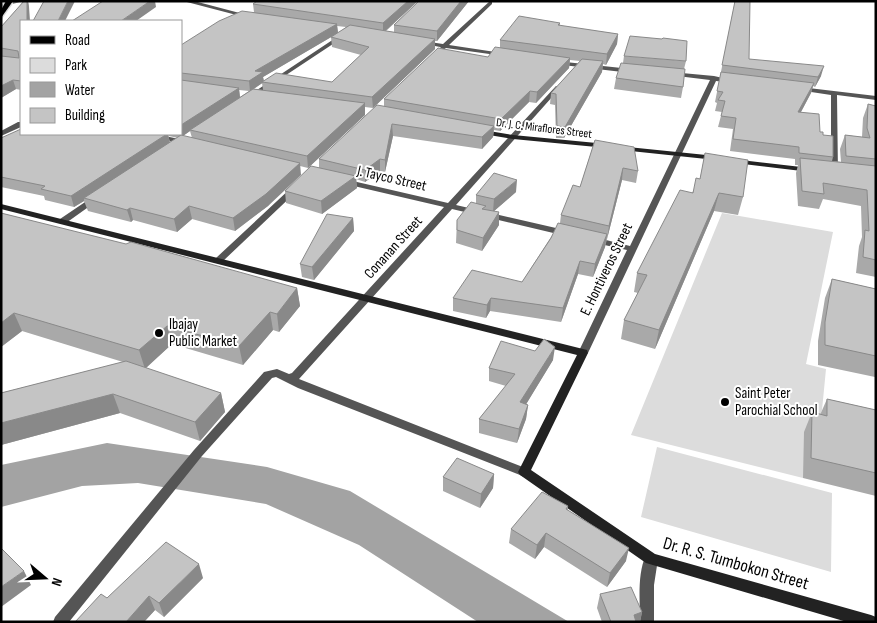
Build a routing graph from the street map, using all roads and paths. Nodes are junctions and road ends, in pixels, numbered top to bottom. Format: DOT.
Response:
graph roads {
  1 [pos="10,1"];
  2 [pos="186,1"];
  3 [pos="490,3"];
  4 [pos="1,16"];
  5 [pos="260,18"];
  6 [pos="338,30"];
  7 [pos="415,42"];
  8 [pos="445,46"];
  9 [pos="438,53"];
  10 [pos="511,56"];
  11 [pos="549,62"];
  12 [pos="636,71"];
  13 [pos="571,73"];
  14 [pos="666,74"];
  15 [pos="714,78"];
  16 [pos="742,82"];
  17 [pos="788,87"];
  18 [pos="834,93"];
  19 [pos="252,96"];
  20 [pos="262,97"];
  21 [pos="244,98"];
  22 [pos="876,98"];
  23 [pos="20,124"];
  24 [pos="467,129"];
  25 [pos="1,134"];
  26 [pos="150,135"];
  27 [pos="513,137"];
  28 [pos="190,141"];
  29 [pos="182,142"];
  30 [pos="174,148"];
  31 [pos="678,154"];
  32 [pos="815,171"];
  33 [pos="825,172"];
  34 [pos="304,180"];
  35 [pos="339,180"];
  36 [pos="102,195"];
  37 [pos="1,206"];
  38 [pos="451,206"];
  39 [pos="63,221"];
  40 [pos="575,235"];
  41 [pos="585,238"];
  42 [pos="633,249"];
  43 [pos="219,260"];
  44 [pos="367,299"];
  45 [pos="583,353"];
  46 [pos="289,379"];
  47 [pos="524,472"];
  48 [pos="651,559"];
  49 [pos="60,622"];
  50 [pos="647,622"];
  51 [pos="871,622"];
  1 -- 4 [label="main road"];
  2 -- 5 [label="street"];
  3 -- 8 [label="street"];
  6 -- 19 [label="street"];
  7 -- 8 [label="street"];
  8 -- 9 [label="street"];
  8 -- 10 [label="street"];
  11 -- 13 [label="street"];
  12 -- 13 [label="street"];
  13 -- 27 [label="street, Conanan Street"];
  14 -- 15 [label="street"];
  15 -- 16 [label="street"];
  15 -- 31 [label="street, E. Hontiveros Street"];
  17 -- 18 [label="street"];
  18 -- 22 [label="street"];
  18 -- 33 [label="street"];
  19 -- 20 [label="street"];
  19 -- 21 [label="street"];
  23 -- 25 [label="street"];
  24 -- 27 [label="street, Dr. J. C. Miraflores Street"];
  26 -- 29 [label="street"];
  27 -- 31 [label="street, Dr. J. C. Miraflores Street"];
  27 -- 38 [label="street, Conanan Street"];
  28 -- 29 [label="street"];
  29 -- 30 [label="street"];
  31 -- 32 [label="street, Dr. J. C. Miraflores Street"];
  31 -- 42 [label="street, E. Hontiveros Street"];
  34 -- 43 [label="street"];
  35 -- 38 [label="street, J. Tayco Street"];
  36 -- 39 [label="street"];
  37 -- 39 [label="street"];
  38 -- 40 [label="street, J. Tayco Street"];
  38 -- 44 [label="street, Conanan Street"];
  39 -- 43 [label="street"];
  41 -- 42 [label="street"];
  42 -- 45 [label="street, E. Hontiveros Street"];
  43 -- 44 [label="street"];
  44 -- 45 [label="street"];
  44 -- 46 [label="street, Conanan Street"];
  45 -- 47 [label="street, E. Hontiveros Street"];
  46 -- 47 [label="street"];
  46 -- 49 [label="street"];
  47 -- 48 [label="street, Dr. R. S. Tumbokon Street"];
  48 -- 50 [label="street"];
  48 -- 51 [label="street, Dr. R. S. Tumbokon Street"];
}
